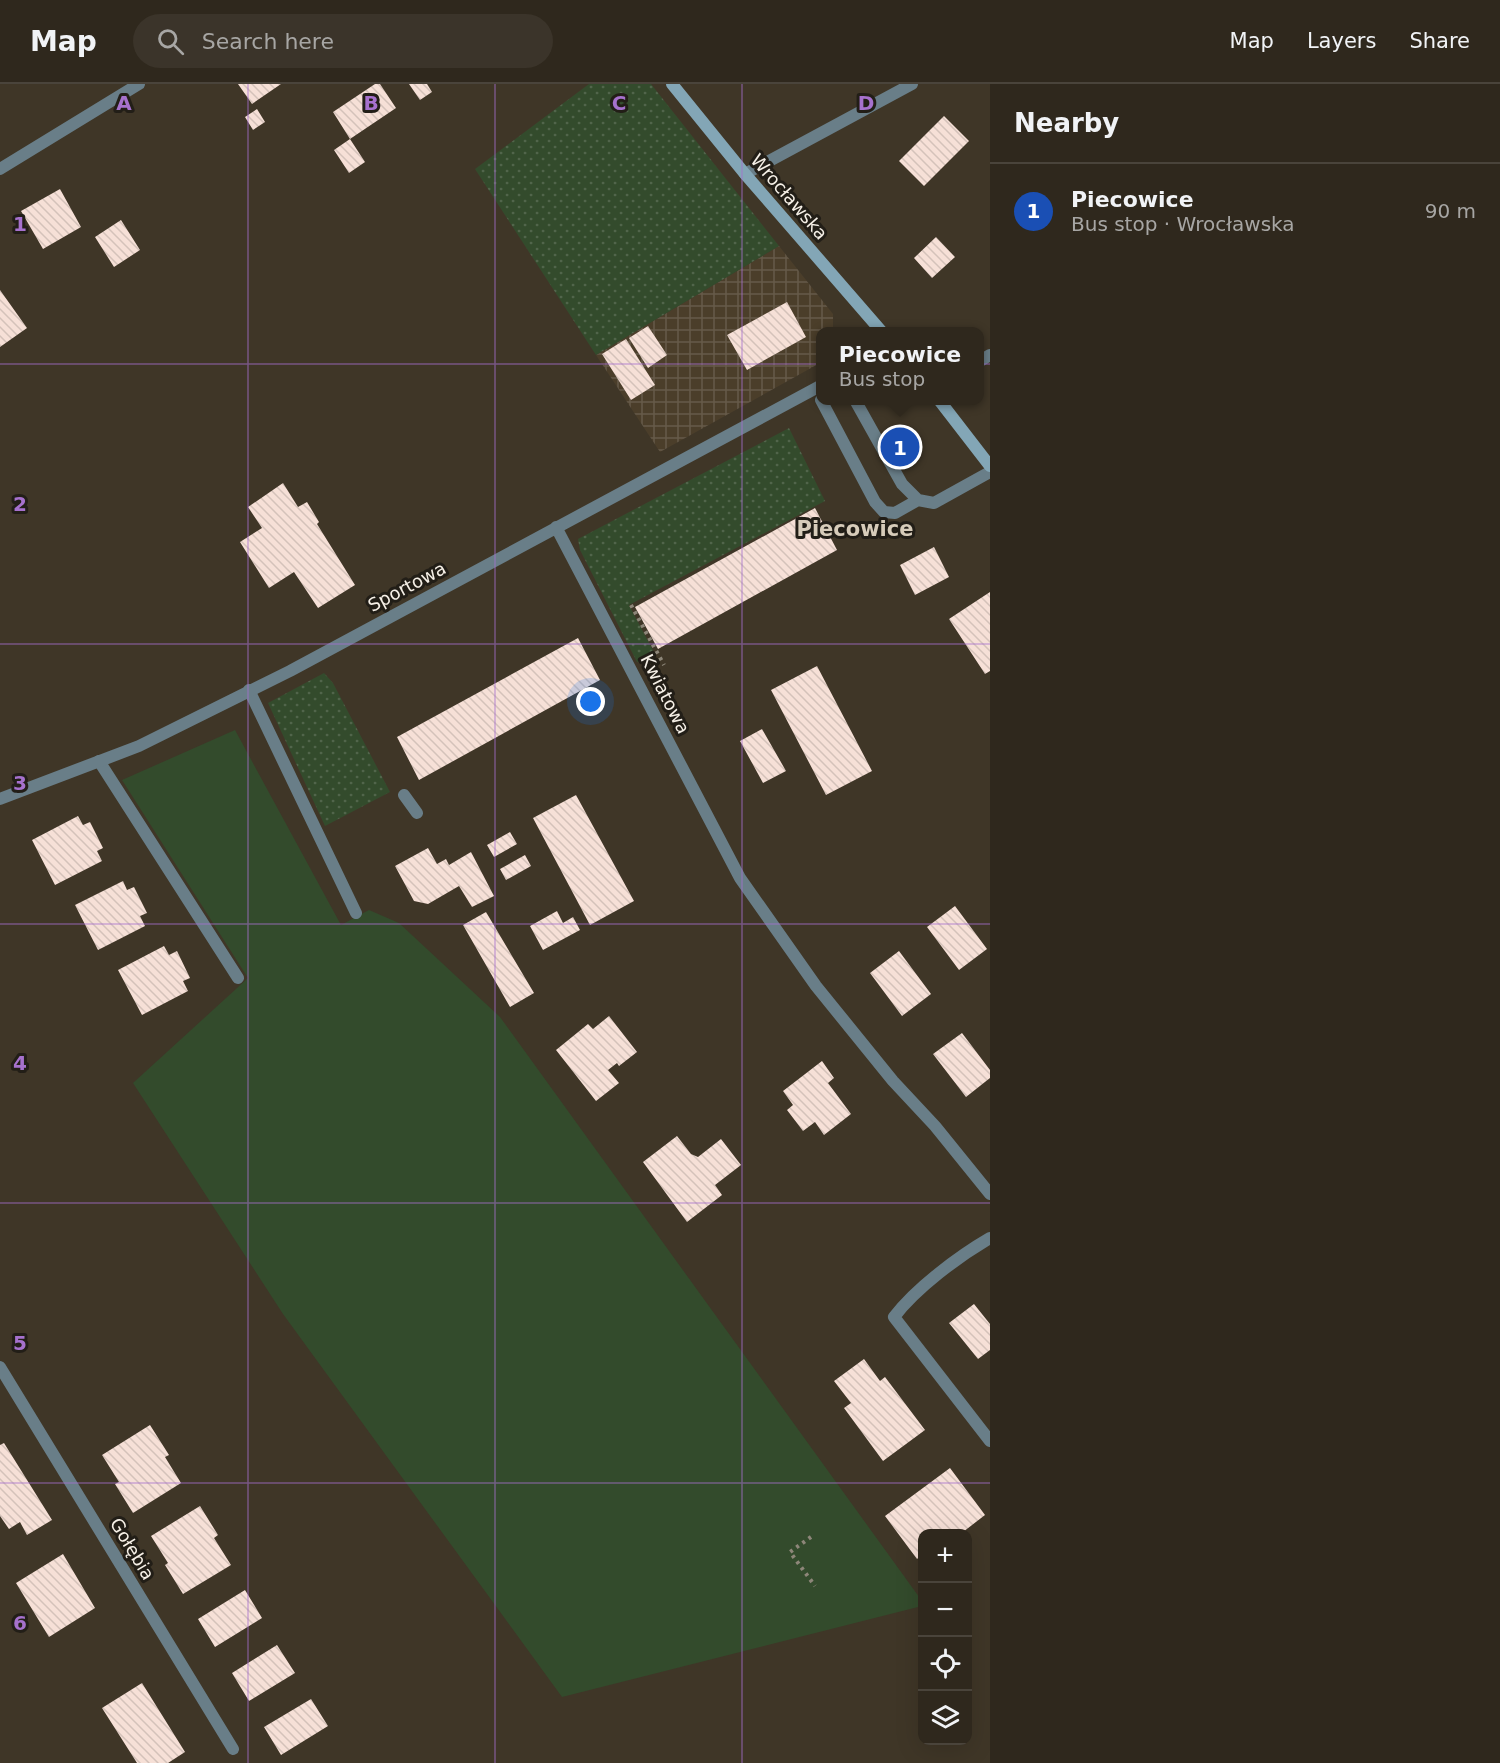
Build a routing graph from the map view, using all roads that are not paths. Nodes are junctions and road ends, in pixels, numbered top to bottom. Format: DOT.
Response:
graph roads {
  1 [pos="139,84"];
  2 [pos="672,84"];
  3 [pos="912,84"];
  4 [pos="1,167"];
  5 [pos="745,174"];
  6 [pos="878,327"];
  7 [pos="816,396"];
  8 [pos="825,405"];
  9 [pos="858,405"];
  10 [pos="943,405"];
  11 [pos="990,466"];
  12 [pos="990,472"];
  13 [pos="918,500"];
  14 [pos="556,527"];
  15 [pos="249,690"];
  16 [pos="99,761"];
  17 [pos="404,795"];
  18 [pos="0,799"];
  19 [pos="417,813"];
  20 [pos="356,913"];
  21 [pos="238,978"];
  22 [pos="990,1194"];
  23 [pos="990,1238"];
  24 [pos="0,1367"];
  25 [pos="990,1441"];
  26 [pos="233,1749"];
  1 -- 4 [label="street"];
  2 -- 5 [label="street, Wrocławska"];
  3 -- 5 [label="street"];
  5 -- 6 [label="street, Wrocławska"];
  7 -- 14 [label="street, Sportowa"];
  8 -- 13 [label="street"];
  9 -- 13 [label="street"];
  10 -- 11 [label="street"];
  12 -- 13 [label="street"];
  14 -- 15 [label="street, Sportowa"];
  14 -- 22 [label="street, Kwiatowa"];
  15 -- 16 [label="street, Sportowa"];
  15 -- 20 [label="street"];
  16 -- 18 [label="street, Sportowa"];
  16 -- 21 [label="street"];
  17 -- 19 [label="street"];
  23 -- 25 [label="street"];
  24 -- 26 [label="street, Gołębia"];
}
